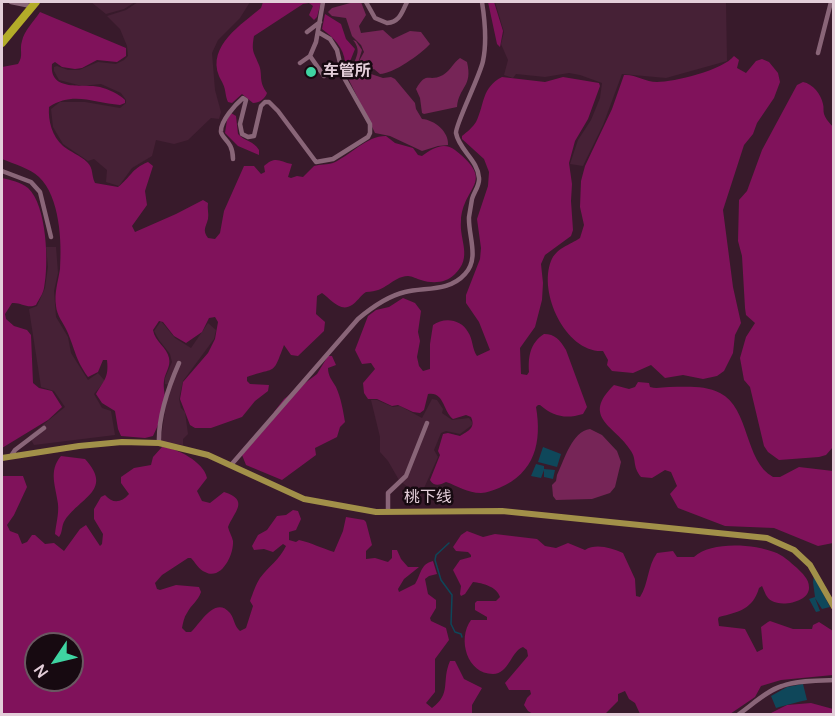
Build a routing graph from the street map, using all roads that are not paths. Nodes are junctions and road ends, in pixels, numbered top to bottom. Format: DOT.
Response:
graph roads {
  1 [pos="11,2"];
  2 [pos="323,2"];
  3 [pos="366,2"];
  4 [pos="407,2"];
  5 [pos="482,2"];
  6 [pos="831,2"];
  7 [pos="34,4"];
  8 [pos="320,22"];
  9 [pos="307,32"];
  10 [pos="318,32"];
  11 [pos="2,43"];
  12 [pos="818,53"];
  13 [pos="310,56"];
  14 [pos="300,63"];
  15 [pos="324,76"];
  16 [pos="233,159"];
  17 [pos="2,171"];
  18 [pos="51,237"];
  19 [pos="179,363"];
  20 [pos="427,423"];
  21 [pos="44,428"];
  22 [pos="159,443"];
  23 [pos="11,456"];
  24 [pos="2,458"];
  25 [pos="231,465"];
  26 [pos="388,512"];
  27 [pos="834,607"];
  28 [pos="834,680"];
  29 [pos="739,714"];
  1 -- 7 [label="street"];
  2 -- 8 [label="street"];
  3 -- 4 [label="street"];
  5 -- 25 [label="street"];
  6 -- 12 [label="street"];
  7 -- 11 [label="highway"];
  8 -- 9 [label="street"];
  8 -- 10 [label="street"];
  10 -- 13 [label="street"];
  10 -- 16 [label="street"];
  13 -- 14 [label="street"];
  13 -- 15 [label="street"];
  17 -- 18 [label="street"];
  19 -- 22 [label="street"];
  20 -- 26 [label="street"];
  21 -- 23 [label="street"];
  22 -- 23 [label="main road, 桃下线"];
  22 -- 25 [label="main road, 桃下线"];
  23 -- 24 [label="main road, 桃下线"];
  25 -- 26 [label="main road, 桃下线"];
  26 -- 27 [label="main road, 桃下线"];
  28 -- 29 [label="street"];
}
